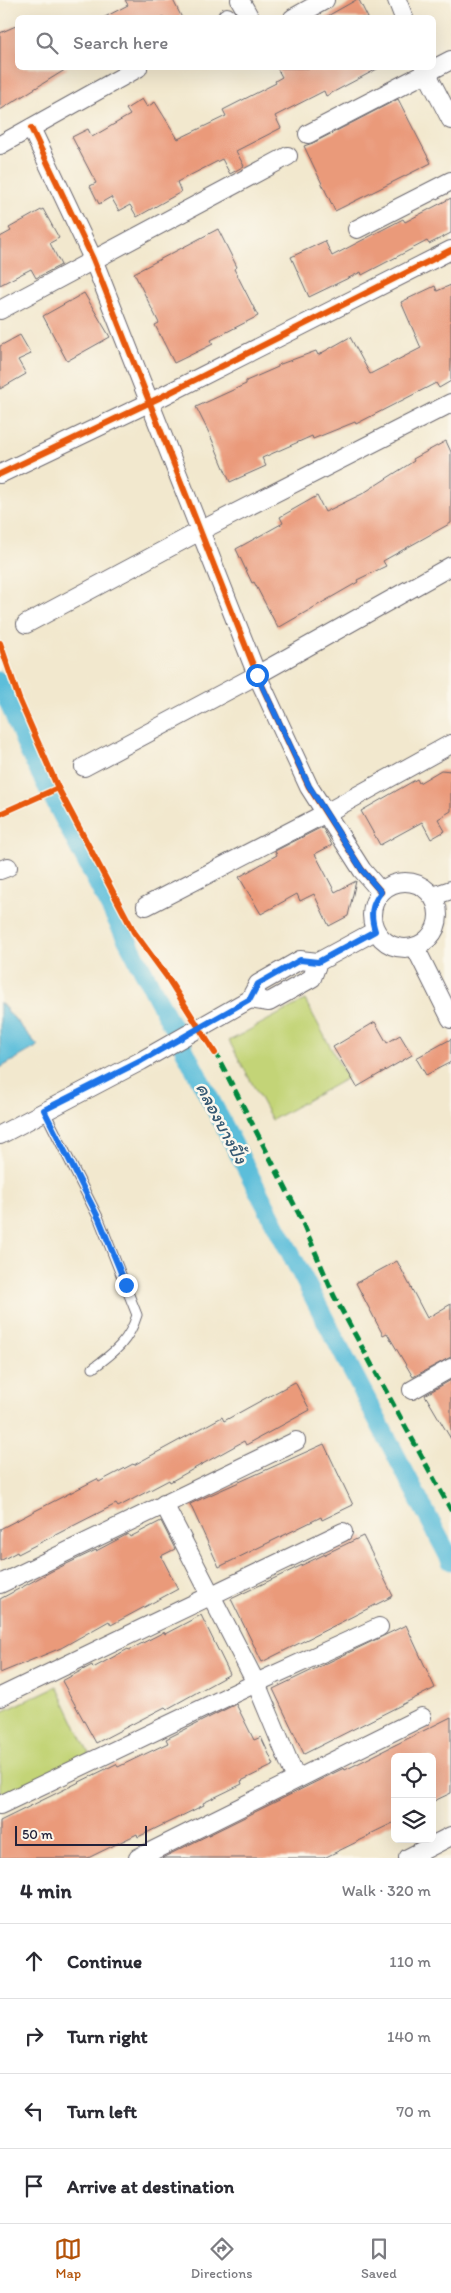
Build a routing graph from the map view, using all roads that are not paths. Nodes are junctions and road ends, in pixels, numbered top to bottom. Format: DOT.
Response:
graph roads {
  1 [pos="240,0"];
  2 [pos="326,0"];
  3 [pos="397,0"];
  4 [pos="248,15"];
  5 [pos="298,15"];
  6 [pos="403,15"];
  7 [pos="451,60"];
  8 [pos="436,66"];
  9 [pos="134,70"];
  10 [pos="425,71"];
  11 [pos="451,120"];
  12 [pos="31,128"];
  13 [pos="308,134"];
  14 [pos="0,145"];
  15 [pos="288,156"];
  16 [pos="451,181"];
  17 [pos="357,229"];
  18 [pos="451,250"];
  19 [pos="93,259"];
  20 [pos="0,310"];
  21 [pos="150,402"];
  22 [pos="451,403"];
  23 [pos="0,474"];
  24 [pos="200,532"];
  25 [pos="451,566"];
  26 [pos="26,624"];
  27 [pos="257,675"];
  28 [pos="451,744"];
  29 [pos="84,767"];
  30 [pos="326,814"];
  31 [pos="451,890"];
  32 [pos="381,892"];
  33 [pos="433,896"];
  34 [pos="146,906"];
  35 [pos="375,931"];
  36 [pos="415,947"];
  37 [pos="451,1019"];
  38 [pos="44,1110"];
  39 [pos="0,1134"];
  40 [pos="93,1368"];
  41 [pos="451,1368"];
  42 [pos="412,1390"];
  43 [pos="296,1441"];
  44 [pos="164,1504"];
  45 [pos="343,1532"];
  46 [pos="0,1584"];
  47 [pos="212,1594"];
  48 [pos="379,1627"];
  49 [pos="256,1683"];
  50 [pos="0,1697"];
  51 [pos="422,1718"];
  52 [pos="296,1779"];
  53 [pos="0,1805"];
  54 [pos="451,1836"];
  55 [pos="138,1858"];
  56 [pos="408,1858"];
  1 -- 4 [label="street"];
  2 -- 5 [label="street"];
  3 -- 6 [label="street"];
  7 -- 8 [label="street"];
  9 -- 12 [label="street"];
  10 -- 11 [label="street"];
  10 -- 13 [label="street"];
  12 -- 14 [label="street"];
  12 -- 19 [label="street"];
  15 -- 19 [label="street"];
  16 -- 17 [label="street"];
  18 -- 21 [label="street"];
  19 -- 20 [label="street"];
  19 -- 21 [label="street"];
  21 -- 23 [label="street"];
  21 -- 24 [label="street"];
  22 -- 24 [label="street"];
  24 -- 26 [label="street"];
  24 -- 27 [label="street"];
  25 -- 27 [label="street"];
  27 -- 29 [label="street"];
  27 -- 30 [label="street"];
  28 -- 30 [label="street"];
  30 -- 32 [label="street"];
  30 -- 34 [label="street"];
  31 -- 33 [label="street"];
  32 -- 33 [label="street"];
  32 -- 35 [label="street"];
  33 -- 36 [label="street"];
  35 -- 36 [label="street"];
  35 -- 38 [label="street"];
  36 -- 37 [label="street"];
  38 -- 39 [label="street"];
  38 -- 40 [label="lane"];
  41 -- 42 [label="street"];
  43 -- 44 [label="street"];
  44 -- 46 [label="street"];
  44 -- 47 [label="street"];
  45 -- 47 [label="street"];
  47 -- 49 [label="street"];
  47 -- 50 [label="street"];
  48 -- 49 [label="street"];
  49 -- 52 [label="street"];
  49 -- 53 [label="street"];
  51 -- 52 [label="street"];
  52 -- 55 [label="street"];
  54 -- 56 [label="street"];
}
